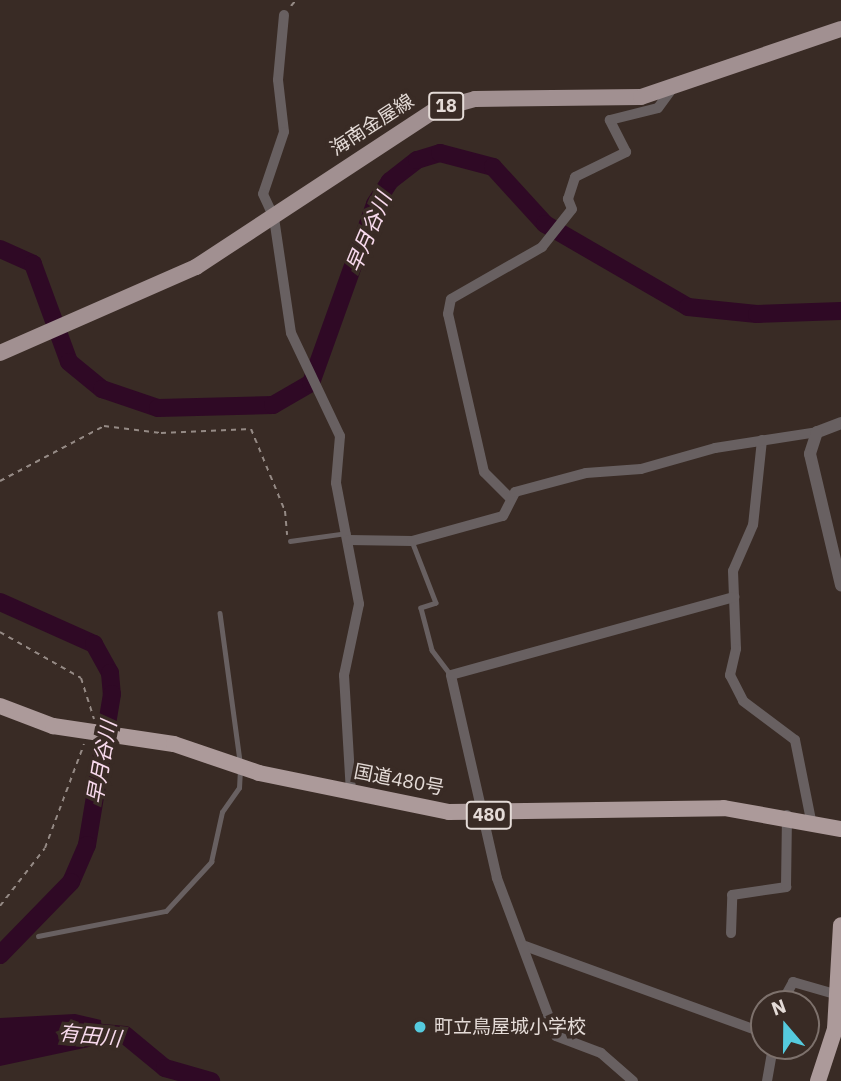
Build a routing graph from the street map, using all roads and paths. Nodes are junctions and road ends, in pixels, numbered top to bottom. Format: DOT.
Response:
graph roads {
  1 [pos="284,15"];
  2 [pos="841,29"];
  3 [pos="671,90"];
  4 [pos="274,218"];
  5 [pos="0,353"];
  6 [pos="841,423"];
  7 [pos="817,432"];
  8 [pos="762,440"];
  9 [pos="0,481"];
  10 [pos="509,497"];
  11 [pos="348,537"];
  12 [pos="290,541"];
  13 [pos="412,541"];
  14 [pos="837,554"];
  15 [pos="841,585"];
  16 [pos="734,597"];
  17 [pos="220,613"];
  18 [pos="0,632"];
  19 [pos="451,675"];
  20 [pos="0,706"];
  21 [pos="92,731"];
  22 [pos="240,766"];
  23 [pos="351,793"];
  24 [pos="483,815"];
  25 [pos="787,815"];
  26 [pos="811,820"];
  27 [pos="841,828"];
  28 [pos="0,906"];
  29 [pos="841,925"];
  30 [pos="731,933"];
  31 [pos="38,936"];
  32 [pos="526,946"];
  33 [pos="789,990"];
  34 [pos="838,995"];
  35 [pos="750,1027"];
  36 [pos="771,1060"];
  37 [pos="633,1081"];
  38 [pos="767,1081"];
  39 [pos="818,1081"];
  1 -- 4 [label="street"];
  2 -- 3 [label="main road, 海南金屋線 / 18"];
  3 -- 4 [label="main road, 海南金屋線 / 18"];
  3 -- 10 [label="street"];
  4 -- 5 [label="main road, 海南金屋線 / 18"];
  4 -- 11 [label="street"];
  6 -- 7 [label="street"];
  7 -- 8 [label="street"];
  7 -- 14 [label="street"];
  8 -- 10 [label="street"];
  8 -- 16 [label="street"];
  9 -- 12 [label="path"];
  10 -- 13 [label="street"];
  11 -- 12 [label="lane"];
  11 -- 13 [label="street"];
  11 -- 23 [label="street"];
  13 -- 19 [label="lane"];
  14 -- 15 [label="street"];
  16 -- 19 [label="street"];
  16 -- 26 [label="street"];
  17 -- 22 [label="lane"];
  18 -- 21 [label="path"];
  19 -- 24 [label="street"];
  20 -- 21 [label="highway, 国道480号 / 480"];
  21 -- 22 [label="highway, 国道480号 / 480"];
  21 -- 28 [label="path"];
  22 -- 23 [label="highway, 国道480号 / 480"];
  22 -- 31 [label="lane"];
  23 -- 24 [label="highway, 国道480号 / 480"];
  24 -- 25 [label="highway, 国道480号 / 480"];
  24 -- 32 [label="street"];
  25 -- 26 [label="highway, 国道480号 / 480"];
  25 -- 30 [label="street"];
  26 -- 27 [label="highway, 国道480号 / 480"];
  29 -- 34 [label="highway"];
  32 -- 35 [label="street"];
  32 -- 37 [label="street"];
  33 -- 34 [label="street"];
  34 -- 39 [label="highway"];
  36 -- 38 [label="street"];
}
